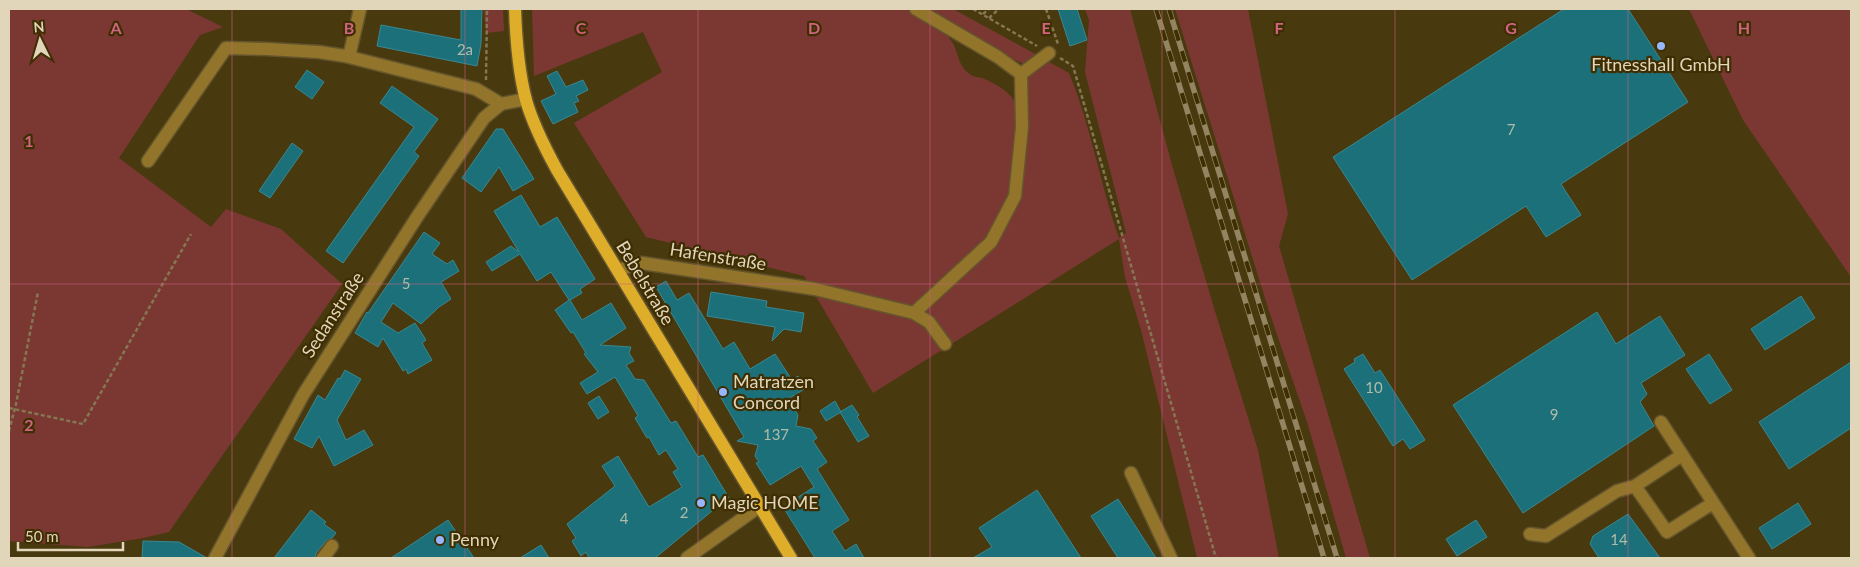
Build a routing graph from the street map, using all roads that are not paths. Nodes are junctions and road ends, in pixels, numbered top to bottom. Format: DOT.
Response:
graph roads {
  1 [pos="360,9"];
  2 [pos="515,9"];
  3 [pos="916,9"];
  4 [pos="1049,53"];
  5 [pos="349,57"];
  6 [pos="1021,74"];
  7 [pos="526,99"];
  8 [pos="501,104"];
  9 [pos="148,161"];
  10 [pos="618,271"];
  11 [pos="914,313"];
  12 [pos="945,344"];
  13 [pos="1662,422"];
  14 [pos="1682,455"];
  15 [pos="1131,473"];
  16 [pos="1636,486"];
  17 [pos="1713,503"];
  18 [pos="760,506"];
  19 [pos="1530,534"];
  20 [pos="332,546"];
  21 [pos="215,558"];
  22 [pos="323,558"];
  23 [pos="687,558"];
  24 [pos="791,558"];
  25 [pos="1171,558"];
  26 [pos="1748,558"];
  1 -- 5 [label="street"];
  2 -- 7 [label="main road, Bebelstraße"];
  3 -- 6 [label="street"];
  4 -- 6 [label="street"];
  5 -- 8 [label="street"];
  5 -- 9 [label="street"];
  6 -- 11 [label="street"];
  7 -- 8 [label="street"];
  7 -- 10 [label="main road, Bebelstraße"];
  8 -- 21 [label="street, Sedanstraße"];
  10 -- 11 [label="street, Hafenstraße"];
  10 -- 18 [label="main road, Bebelstraße"];
  11 -- 12 [label="street"];
  13 -- 14 [label="street"];
  14 -- 16 [label="street"];
  14 -- 17 [label="street"];
  15 -- 25 [label="street"];
  16 -- 17 [label="street"];
  16 -- 19 [label="street"];
  17 -- 26 [label="street"];
  18 -- 23 [label="street"];
  18 -- 24 [label="main road, Bebelstraße"];
  20 -- 22 [label="street"];
}
